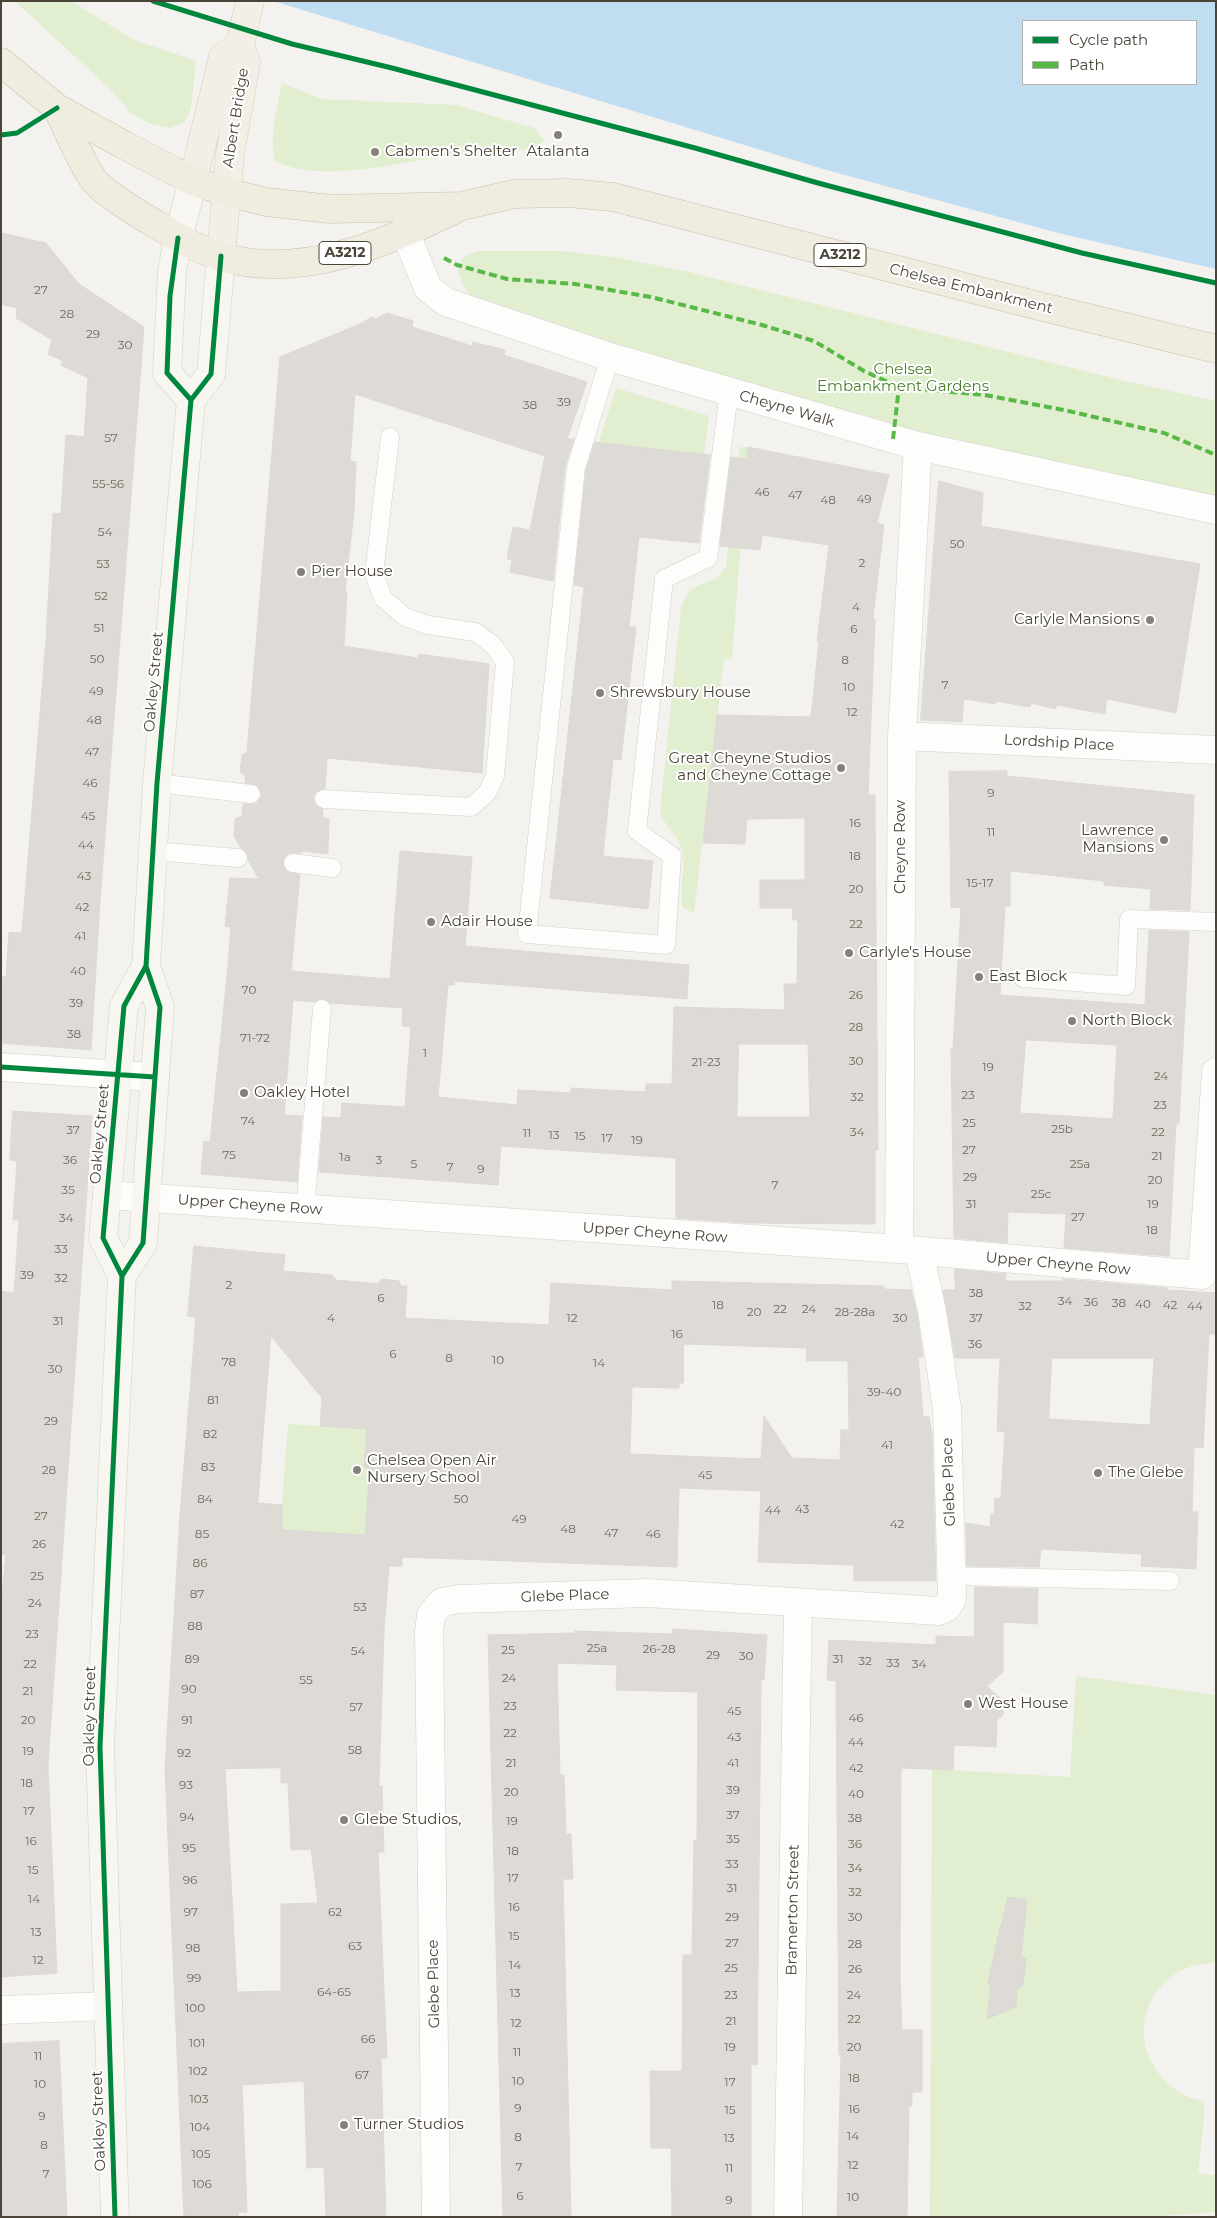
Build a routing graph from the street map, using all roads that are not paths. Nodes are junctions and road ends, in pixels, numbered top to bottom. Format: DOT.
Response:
graph roads {
  1 [pos="250,1"];
  2 [pos="1,62"];
  3 [pos="227,98"];
  4 [pos="57,108"];
  5 [pos="193,181"];
  6 [pos="226,192"];
  7 [pos="462,206"];
  8 [pos="406,232"];
  9 [pos="178,238"];
  10 [pos="221,256"];
  11 [pos="1216,348"];
  12 [pos="610,357"];
  13 [pos="729,392"];
  14 [pos="191,400"];
  15 [pos="390,437"];
  16 [pos="918,446"];
  17 [pos="1216,510"];
  18 [pos="902,736"];
  19 [pos="1216,750"];
  20 [pos="157,783"];
  21 [pos="252,794"];
  22 [pos="324,799"];
  23 [pos="154,851"];
  24 [pos="238,858"];
  25 [pos="294,863"];
  26 [pos="332,868"];
  27 [pos="1216,922"];
  28 [pos="146,966"];
  29 [pos="1023,978"];
  30 [pos="322,1009"];
  31 [pos="1,1067"];
  32 [pos="1216,1072"];
  33 [pos="118,1074"];
  34 [pos="155,1077"];
  35 [pos="1216,1088"];
  36 [pos="107,1195"];
  37 [pos="146,1198"];
  38 [pos="305,1209"];
  39 [pos="909,1251"];
  40 [pos="122,1276"];
  41 [pos="952,1576"];
  42 [pos="1170,1582"];
  43 [pos="798,1603"];
  44 [pos="108,2006"];
  45 [pos="1,2010"];
  46 [pos="115,2217"];
  47 [pos="436,2217"];
  48 [pos="788,2217"];
  1 -- 3 [label="main road, Albert Bridge"];
  2 -- 4 [label="highway, Chelsea Embankment / A3212"];
  3 -- 5 [label="main road, Albert Bridge"];
  3 -- 6 [label="main road, Albert Bridge"];
  4 -- 5 [label="highway, Chelsea Embankment / A3212"];
  4 -- 9 [label="highway, Chelsea Embankment / A3212"];
  5 -- 6 [label="highway, Chelsea Embankment / A3212"];
  5 -- 9 [label="main road"];
  6 -- 7 [label="highway, Chelsea Embankment / A3212"];
  6 -- 10 [label="main road, Albert Bridge"];
  7 -- 8 [label="highway, Chelsea Embankment / A3212"];
  7 -- 11 [label="highway, Chelsea Embankment / A3212"];
  8 -- 10 [label="highway, Chelsea Embankment / A3212"];
  8 -- 12 [label="street, Cheyne Walk"];
  9 -- 10 [label="highway, Chelsea Embankment / A3212"];
  9 -- 14 [label="main road"];
  10 -- 14 [label="main road"];
  12 -- 13 [label="street, Cheyne Walk"];
  12 -- 13 [label="lane"];
  13 -- 16 [label="street, Cheyne Walk"];
  14 -- 20 [label="main road, Oakley Street"];
  15 -- 22 [label="lane"];
  16 -- 17 [label="street, Cheyne Walk"];
  16 -- 18 [label="street, Cheyne Row"];
  18 -- 19 [label="street, Lordship Place"];
  18 -- 39 [label="street, Cheyne Row"];
  20 -- 21 [label="lane"];
  20 -- 23 [label="main road, Oakley Street"];
  23 -- 24 [label="lane"];
  23 -- 28 [label="main road, Oakley Street"];
  25 -- 26 [label="lane"];
  27 -- 29 [label="lane"];
  28 -- 33 [label="main road, Oakley Street"];
  28 -- 34 [label="main road, Oakley Street"];
  30 -- 38 [label="lane"];
  31 -- 33 [label="street"];
  32 -- 35 [label="street"];
  33 -- 34 [label="street"];
  33 -- 36 [label="main road, Oakley Street"];
  34 -- 37 [label="main road, Oakley Street"];
  35 -- 39 [label="street, Upper Cheyne Row"];
  36 -- 37 [label="street, Upper Cheyne Row"];
  36 -- 40 [label="main road, Oakley Street"];
  37 -- 38 [label="street, Upper Cheyne Row"];
  37 -- 40 [label="main road, Oakley Street"];
  38 -- 39 [label="street, Upper Cheyne Row"];
  39 -- 41 [label="street, Glebe Place"];
  40 -- 44 [label="main road, Oakley Street"];
  41 -- 42 [label="lane"];
  41 -- 43 [label="street, Glebe Place"];
  43 -- 47 [label="street, Glebe Place"];
  43 -- 48 [label="street, Bramerton Street"];
  44 -- 45 [label="street"];
  44 -- 46 [label="main road, Oakley Street"];
}
